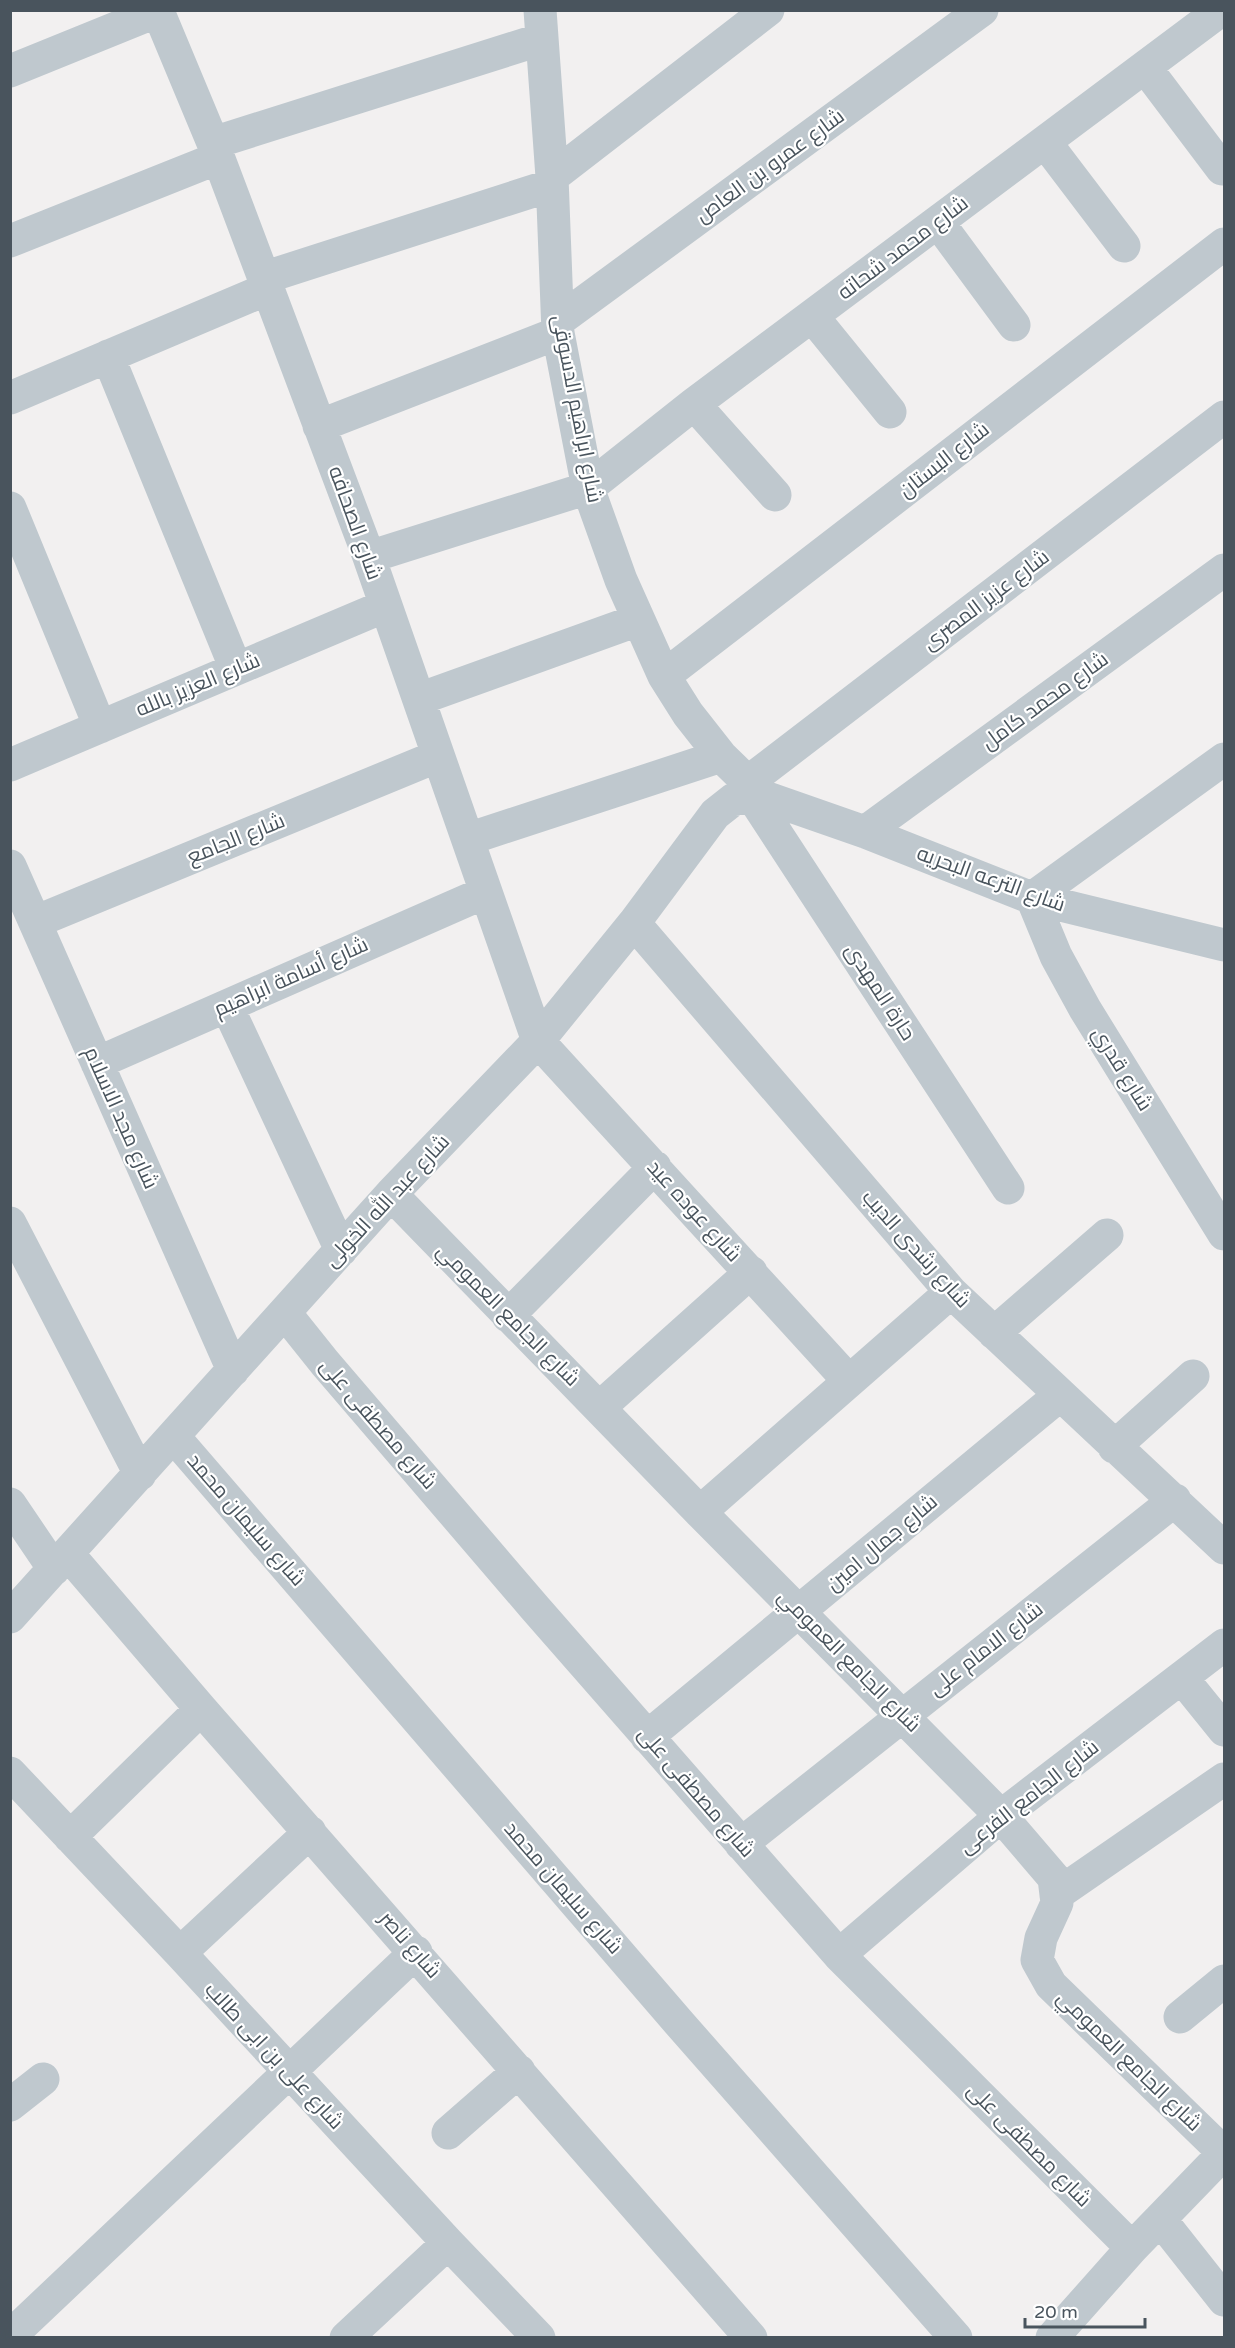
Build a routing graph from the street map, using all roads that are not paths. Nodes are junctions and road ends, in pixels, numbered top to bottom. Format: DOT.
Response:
graph roads {
  1 [pos="158,10"];
  2 [pos="768,10"];
  3 [pos="982,10"];
  4 [pos="1221,10"];
  5 [pos="541,25"];
  6 [pos="1145,67"];
  7 [pos="10,71"];
  8 [pos="1045,142"];
  9 [pos="216,150"];
  10 [pos="1222,169"];
  11 [pos="552,181"];
  12 [pos="938,222"];
  13 [pos="10,241"];
  14 [pos="1224,244"];
  15 [pos="1124,246"];
  16 [pos="265,283"];
  17 [pos="812,316"];
  18 [pos="1014,325"];
  19 [pos="558,327"];
  20 [pos="108,356"];
  21 [pos="10,398"];
  22 [pos="694,404"];
  23 [pos="890,412"];
  24 [pos="1224,417"];
  25 [pos="319,426"];
  26 [pos="588,488"];
  27 [pos="775,495"];
  28 [pos="10,508"];
  29 [pos="369,557"];
  30 [pos="1224,570"];
  31 [pos="386,606"];
  32 [pos="638,620"];
  33 [pos="236,669"];
  34 [pos="664,676"];
  35 [pos="419,699"];
  36 [pos="100,727"];
  37 [pos="438,756"];
  38 [pos="721,756"];
  39 [pos="1224,759"];
  40 [pos="10,765"];
  41 [pos="754,791"];
  42 [pos="865,832"];
  43 [pos="468,839"];
  44 [pos="10,866"];
  45 [pos="486,892"];
  46 [pos="1032,898"];
  47 [pos="35,922"];
  48 [pos="634,923"];
  49 [pos="1224,945"];
  50 [pos="227,1006"];
  51 [pos="538,1041"];
  52 [pos="97,1063"];
  53 [pos="655,1167"];
  54 [pos="1008,1188"];
  55 [pos="391,1194"];
  56 [pos="10,1223"];
  57 [pos="1224,1234"];
  58 [pos="1107,1235"];
  59 [pos="341,1250"];
  60 [pos="751,1272"];
  61 [pos="951,1292"];
  62 [pos="285,1313"];
  63 [pos="508,1316"];
  64 [pos="994,1333"];
  65 [pos="233,1371"];
  66 [pos="1193,1376"];
  67 [pos="849,1382"];
  68 [pos="1060,1395"];
  69 [pos="599,1408"];
  70 [pos="174,1437"];
  71 [pos="1114,1447"];
  72 [pos="140,1474"];
  73 [pos="1175,1500"];
  74 [pos="10,1504"];
  75 [pos="700,1512"];
  76 [pos="1224,1548"];
  77 [pos="61,1562"];
  78 [pos="800,1611"];
  79 [pos="10,1617"];
  80 [pos="1224,1645"];
  81 [pos="1182,1678"];
  82 [pos="201,1708"];
  83 [pos="902,1715"];
  84 [pos="1224,1730"];
  85 [pos="647,1737"];
  86 [pos="10,1773"];
  87 [pos="1224,1779"];
  88 [pos="1001,1816"];
  89 [pos="310,1832"];
  90 [pos="70,1837"];
  91 [pos="741,1844"];
  92 [pos="1056,1895"];
  93 [pos="416,1952"];
  94 [pos="180,1953"];
  95 [pos="839,1955"];
  96 [pos="1224,1982"];
  97 [pos="1180,2017"];
  98 [pos="519,2071"];
  99 [pos="290,2072"];
  100 [pos="43,2079"];
  101 [pos="10,2105"];
  102 [pos="448,2133"];
  103 [pos="1224,2153"];
  104 [pos="1160,2219"];
  105 [pos="447,2243"];
  106 [pos="1132,2248"];
  107 [pos="1224,2300"];
  108 [pos="22,2324"];
  109 [pos="346,2337"];
  110 [pos="538,2337"];
  111 [pos="751,2337"];
  112 [pos="956,2337"];
  113 [pos="1052,2337"];
  1 -- 7 [label="street"];
  1 -- 9 [label="street, شارع الصحافه"];
  2 -- 11 [label="street"];
  3 -- 19 [label="street, شارع عمرو بن العاص"];
  4 -- 6 [label="street, شارع محمد شحاته"];
  5 -- 9 [label="street"];
  5 -- 11 [label="street, شارع ابراهيم الدسوقى"];
  6 -- 8 [label="street, شارع محمد شحاته"];
  6 -- 10 [label="street"];
  8 -- 12 [label="street, شارع محمد شحاته"];
  8 -- 15 [label="street"];
  9 -- 13 [label="street"];
  9 -- 16 [label="street, شارع الصحافه"];
  11 -- 16 [label="street"];
  11 -- 19 [label="street, شارع ابراهيم الدسوقى"];
  12 -- 17 [label="street, شارع محمد شحاته"];
  12 -- 18 [label="street"];
  14 -- 34 [label="street, شارع البستان"];
  16 -- 20 [label="street"];
  16 -- 25 [label="street, شارع الصحافه"];
  17 -- 22 [label="street, شارع محمد شحاته"];
  17 -- 23 [label="street"];
  19 -- 25 [label="street, شارع عمرو بن العاص"];
  19 -- 26 [label="street, شارع ابراهيم الدسوقى"];
  20 -- 21 [label="street"];
  20 -- 33 [label="street"];
  22 -- 26 [label="street, شارع محمد شحاته"];
  22 -- 27 [label="street"];
  24 -- 41 [label="street, شارع عزيز المصرى"];
  25 -- 29 [label="street, شارع الصحافه"];
  26 -- 29 [label="street"];
  26 -- 32 [label="street, شارع ابراهيم الدسوقى"];
  28 -- 36 [label="street"];
  29 -- 31 [label="street, شارع الصحافه"];
  30 -- 42 [label="street, شارع محمد كامل"];
  31 -- 33 [label="street, شارع العزيز بالله"];
  31 -- 35 [label="street, شارع الصحافه"];
  32 -- 34 [label="street, شارع ابراهيم الدسوقى"];
  32 -- 35 [label="street"];
  33 -- 36 [label="street, شارع العزيز بالله"];
  34 -- 38 [label="street, شارع ابراهيم الدسوقى"];
  35 -- 37 [label="street, شارع الصحافه"];
  36 -- 40 [label="street, شارع العزيز بالله"];
  37 -- 43 [label="street, شارع الصحافه"];
  37 -- 47 [label="street, شارع الجامع"];
  38 -- 41 [label="street, شارع ابراهيم الدسوقى"];
  38 -- 43 [label="street"];
  39 -- 46 [label="street"];
  41 -- 42 [label="street, شارع الترعه البحريه"];
  41 -- 48 [label="street, شارع عبد الله الخولى"];
  41 -- 54 [label="street, حارة المهدى"];
  42 -- 46 [label="street, شارع الترعه البحريه"];
  43 -- 45 [label="street, شارع الصحافه"];
  44 -- 47 [label="street, شارع مجد الاسلام"];
  45 -- 50 [label="street, شارع أسامة ابراهيم"];
  45 -- 51 [label="street, شارع الصحافه"];
  46 -- 49 [label="street, شارع الترعه البحريه"];
  46 -- 57 [label="street, شارع قدري"];
  47 -- 52 [label="street, شارع مجد الاسلام"];
  48 -- 51 [label="street, شارع عبد الله الخولى"];
  48 -- 61 [label="street, شارع رشدى الديب"];
  50 -- 52 [label="street, شارع أسامة ابراهيم"];
  50 -- 59 [label="street"];
  51 -- 53 [label="street, شارع عوده عيد"];
  51 -- 55 [label="street, شارع عبد الله الخولى"];
  52 -- 65 [label="street, شارع مجد الاسلام"];
  53 -- 60 [label="street, شارع عوده عيد"];
  53 -- 63 [label="street"];
  55 -- 59 [label="street, شارع عبد الله الخولى"];
  55 -- 63 [label="street, شارع الجامع العمومي"];
  56 -- 72 [label="street"];
  58 -- 64 [label="street"];
  59 -- 62 [label="street, شارع عبد الله الخولى"];
  60 -- 67 [label="street, شارع عوده عيد"];
  60 -- 69 [label="street"];
  61 -- 64 [label="street, شارع رشدى الديب"];
  61 -- 67 [label="street"];
  62 -- 65 [label="street, شارع عبد الله الخولى"];
  62 -- 85 [label="street, شارع مصطفى على"];
  63 -- 69 [label="street, شارع الجامع العمومي"];
  64 -- 68 [label="street, شارع رشدى الديب"];
  65 -- 70 [label="street, شارع عبد الله الخولى"];
  66 -- 71 [label="street"];
  67 -- 75 [label="street"];
  68 -- 71 [label="street, شارع رشدى الديب"];
  68 -- 78 [label="street, شارع جمال امين"];
  69 -- 75 [label="street, شارع الجامع العمومي"];
  70 -- 72 [label="street, شارع عبد الله الخولى"];
  70 -- 112 [label="street, شارع سليمان محمد"];
  71 -- 73 [label="street, شارع رشدى الديب"];
  72 -- 77 [label="street, شارع عبد الله الخولى"];
  73 -- 76 [label="street, شارع رشدى الديب"];
  73 -- 83 [label="street, شارع الامام على"];
  74 -- 77 [label="street, شارع ناصر"];
  75 -- 78 [label="street, شارع الجامع العمومي"];
  77 -- 79 [label="street, شارع عبد الله الخولى"];
  77 -- 82 [label="street, شارع ناصر"];
  78 -- 83 [label="street, شارع الجامع العمومي"];
  78 -- 85 [label="street, شارع جمال امين"];
  80 -- 81 [label="street, شارع الجامع الفرعى"];
  81 -- 84 [label="street"];
  81 -- 88 [label="street, شارع الجامع الفرعى"];
  82 -- 89 [label="street, شارع ناصر"];
  82 -- 90 [label="street"];
  83 -- 88 [label="street, شارع الجامع العمومي"];
  83 -- 91 [label="street, شارع الامام على"];
  85 -- 91 [label="street, شارع مصطفى على"];
  86 -- 90 [label="street, شارع على بن ابى طالب"];
  87 -- 92 [label="street"];
  88 -- 92 [label="street, شارع الجامع العمومي"];
  88 -- 95 [label="street, شارع الجامع الفرعى"];
  89 -- 93 [label="street, شارع ناصر"];
  89 -- 94 [label="street"];
  90 -- 94 [label="street, شارع على بن ابى طالب"];
  91 -- 95 [label="street, شارع مصطفى على"];
  92 -- 103 [label="street, شارع الجامع العمومي"];
  93 -- 98 [label="street, شارع ناصر"];
  93 -- 99 [label="street"];
  94 -- 99 [label="street, شارع على بن ابى طالب"];
  95 -- 106 [label="street, شارع مصطفى على"];
  96 -- 97 [label="street"];
  98 -- 102 [label="street"];
  98 -- 111 [label="street, شارع ناصر"];
  99 -- 105 [label="street, شارع على بن ابى طالب"];
  99 -- 108 [label="street"];
  100 -- 101 [label="street"];
  103 -- 104 [label="street"];
  104 -- 106 [label="street"];
  104 -- 107 [label="street"];
  105 -- 109 [label="street"];
  105 -- 110 [label="street, شارع على بن ابى طالب"];
  106 -- 113 [label="street"];
}
